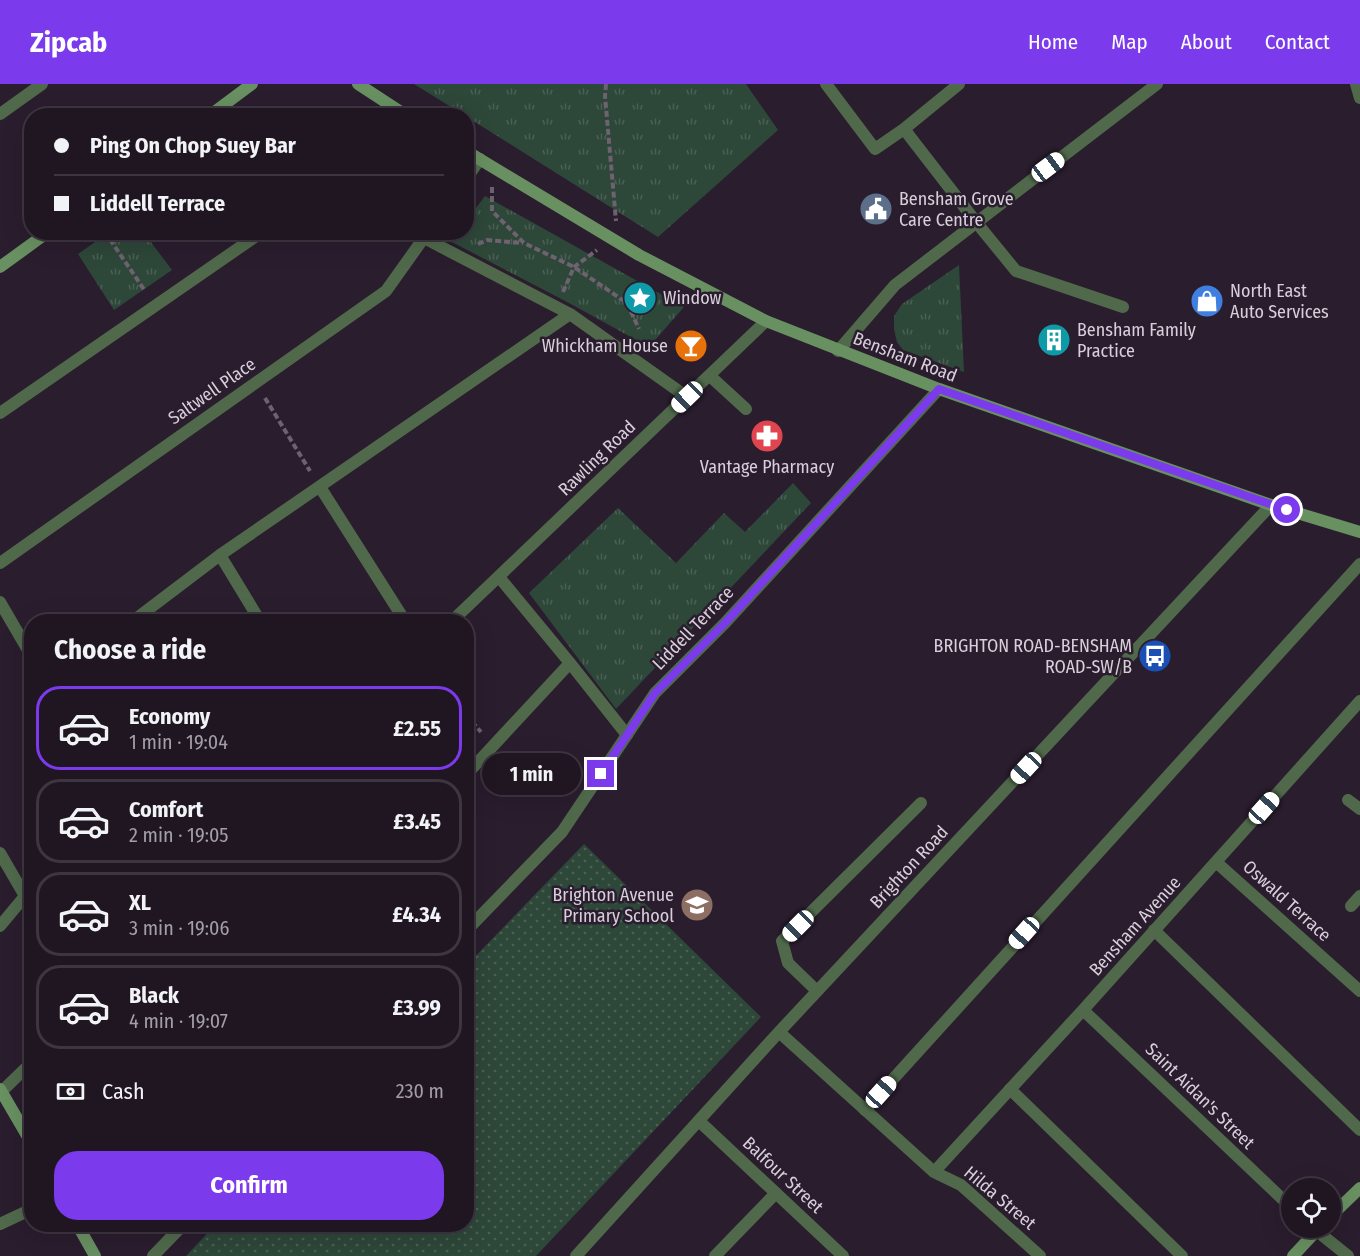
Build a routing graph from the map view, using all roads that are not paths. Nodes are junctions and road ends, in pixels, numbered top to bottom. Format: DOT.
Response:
graph roads {
  1 [pos="42,84"];
  2 [pos="252,84"];
  3 [pos="358,84"];
  4 [pos="826,84"];
  5 [pos="959,84"];
  6 [pos="1157,84"];
  7 [pos="1356,84"];
  8 [pos="1360,98"];
  9 [pos="220,108"];
  10 [pos="395,108"];
  11 [pos="0,114"];
  12 [pos="904,129"];
  13 [pos="474,156"];
  14 [pos="480,159"];
  15 [pos="474,168"];
  16 [pos="976,222"];
  17 [pos="37,240"];
  18 [pos="251,240"];
  19 [pos="423,240"];
  20 [pos="434,240"];
  21 [pos="0,267"];
  22 [pos="1123,307"];
  23 [pos="570,314"];
  24 [pos="766,321"];
  25 [pos="838,351"];
  26 [pos="710,376"];
  27 [pos="939,389"];
  28 [pos="687,397"];
  29 [pos="746,409"];
  30 [pos="0,413"];
  31 [pos="320,487"];
  32 [pos="1270,505"];
  33 [pos="1360,532"];
  34 [pos="220,555"];
  35 [pos="0,563"];
  36 [pos="1360,564"];
  37 [pos="499,577"];
  38 [pos="0,602"];
  39 [pos="144,614"];
  40 [pos="256,614"];
  41 [pos="401,614"];
  42 [pos="460,614"];
  43 [pos="24,643"];
  44 [pos="570,663"];
  45 [pos="1360,702"];
  46 [pos="627,735"];
  47 [pos="474,766"];
  48 [pos="1348,800"];
  49 [pos="921,803"];
  50 [pos="1360,808"];
  51 [pos="0,853"];
  52 [pos="1216,862"];
  53 [pos="24,894"];
  54 [pos="24,897"];
  55 [pos="474,924"];
  56 [pos="0,926"];
  57 [pos="1155,930"];
  58 [pos="817,991"];
  59 [pos="1360,991"];
  60 [pos="1083,1010"];
  61 [pos="779,1032"];
  62 [pos="24,1069"];
  63 [pos="1010,1089"];
  64 [pos="1,1091"];
  65 [pos="865,1110"];
  66 [pos="699,1121"];
  67 [pos="24,1130"];
  68 [pos="1360,1130"];
  69 [pos="934,1172"];
  70 [pos="1360,1188"];
  71 [pos="776,1193"];
  72 [pos="1281,1198"];
  73 [pos="1341,1206"];
  74 [pos="24,1213"];
  75 [pos="0,1224"];
  76 [pos="82,1232"];
  77 [pos="176,1232"];
  78 [pos="1308,1238"];
  79 [pos="1327,1238"];
  80 [pos="95,1256"];
  81 [pos="153,1256"];
  82 [pos="576,1256"];
  83 [pos="715,1256"];
  84 [pos="843,1256"];
  85 [pos="1040,1256"];
  86 [pos="1182,1256"];
  87 [pos="1293,1256"];
  88 [pos="1348,1256"];
  1 -- 11 [label="street"];
  2 -- 9 [label="main road"];
  3 -- 10 [label="main road"];
  4 -- 12 [label="street"];
  5 -- 12 [label="street"];
  6 -- 16 [label="street"];
  7 -- 8 [label="street"];
  12 -- 16 [label="street"];
  13 -- 14 [label="main road, Bensham Road"];
  14 -- 15 [label="street"];
  14 -- 24 [label="main road, Bensham Road"];
  16 -- 22 [label="street"];
  16 -- 25 [label="street"];
  17 -- 21 [label="main road"];
  18 -- 30 [label="street"];
  19 -- 35 [label="street, Saltwell Place"];
  20 -- 23 [label="street"];
  23 -- 28 [label="street"];
  23 -- 31 [label="street"];
  24 -- 25 [label="main road, Bensham Road"];
  24 -- 26 [label="street, Rawling Road"];
  25 -- 27 [label="main road, Bensham Road"];
  26 -- 28 [label="street, Rawling Road"];
  26 -- 29 [label="street"];
  27 -- 32 [label="main road, Bensham Road"];
  27 -- 46 [label="street, Liddell Terrace"];
  28 -- 37 [label="street, Rawling Road"];
  31 -- 34 [label="street"];
  31 -- 41 [label="street"];
  32 -- 33 [label="main road, Bensham Road"];
  32 -- 58 [label="street, Brighton Road"];
  34 -- 39 [label="street"];
  34 -- 40 [label="street"];
  36 -- 65 [label="street"];
  37 -- 42 [label="street, Rawling Road"];
  37 -- 44 [label="street"];
  38 -- 43 [label="street"];
  44 -- 46 [label="street"];
  44 -- 47 [label="street"];
  45 -- 52 [label="street, Bensham Avenue"];
  46 -- 55 [label="street, Liddell Terrace"];
  48 -- 50 [label="street"];
  49 -- 58 [label="street"];
  51 -- 53 [label="street"];
  52 -- 57 [label="street, Bensham Avenue"];
  52 -- 59 [label="street, Oswald Terrace"];
  54 -- 56 [label="street"];
  57 -- 60 [label="street, Bensham Avenue"];
  57 -- 68 [label="street"];
  58 -- 61 [label="street, Brighton Road"];
  60 -- 63 [label="street, Bensham Avenue"];
  60 -- 72 [label="street, Saint Aidan's Street"];
  61 -- 65 [label="street, Hilda Street"];
  61 -- 66 [label="street, Brighton Road"];
  62 -- 64 [label="street"];
  63 -- 69 [label="street, Bensham Avenue"];
  63 -- 86 [label="street"];
  64 -- 67 [label="main road"];
  65 -- 69 [label="street, Hilda Street"];
  66 -- 71 [label="street, Balfour Street"];
  66 -- 82 [label="street, Brighton Road"];
  69 -- 85 [label="street, Hilda Street"];
  70 -- 73 [label="main road"];
  71 -- 83 [label="street"];
  71 -- 84 [label="street, Balfour Street"];
  74 -- 75 [label="street"];
  76 -- 80 [label="main road"];
  77 -- 81 [label="street"];
  78 -- 87 [label="main road"];
  79 -- 88 [label="street"];
}
